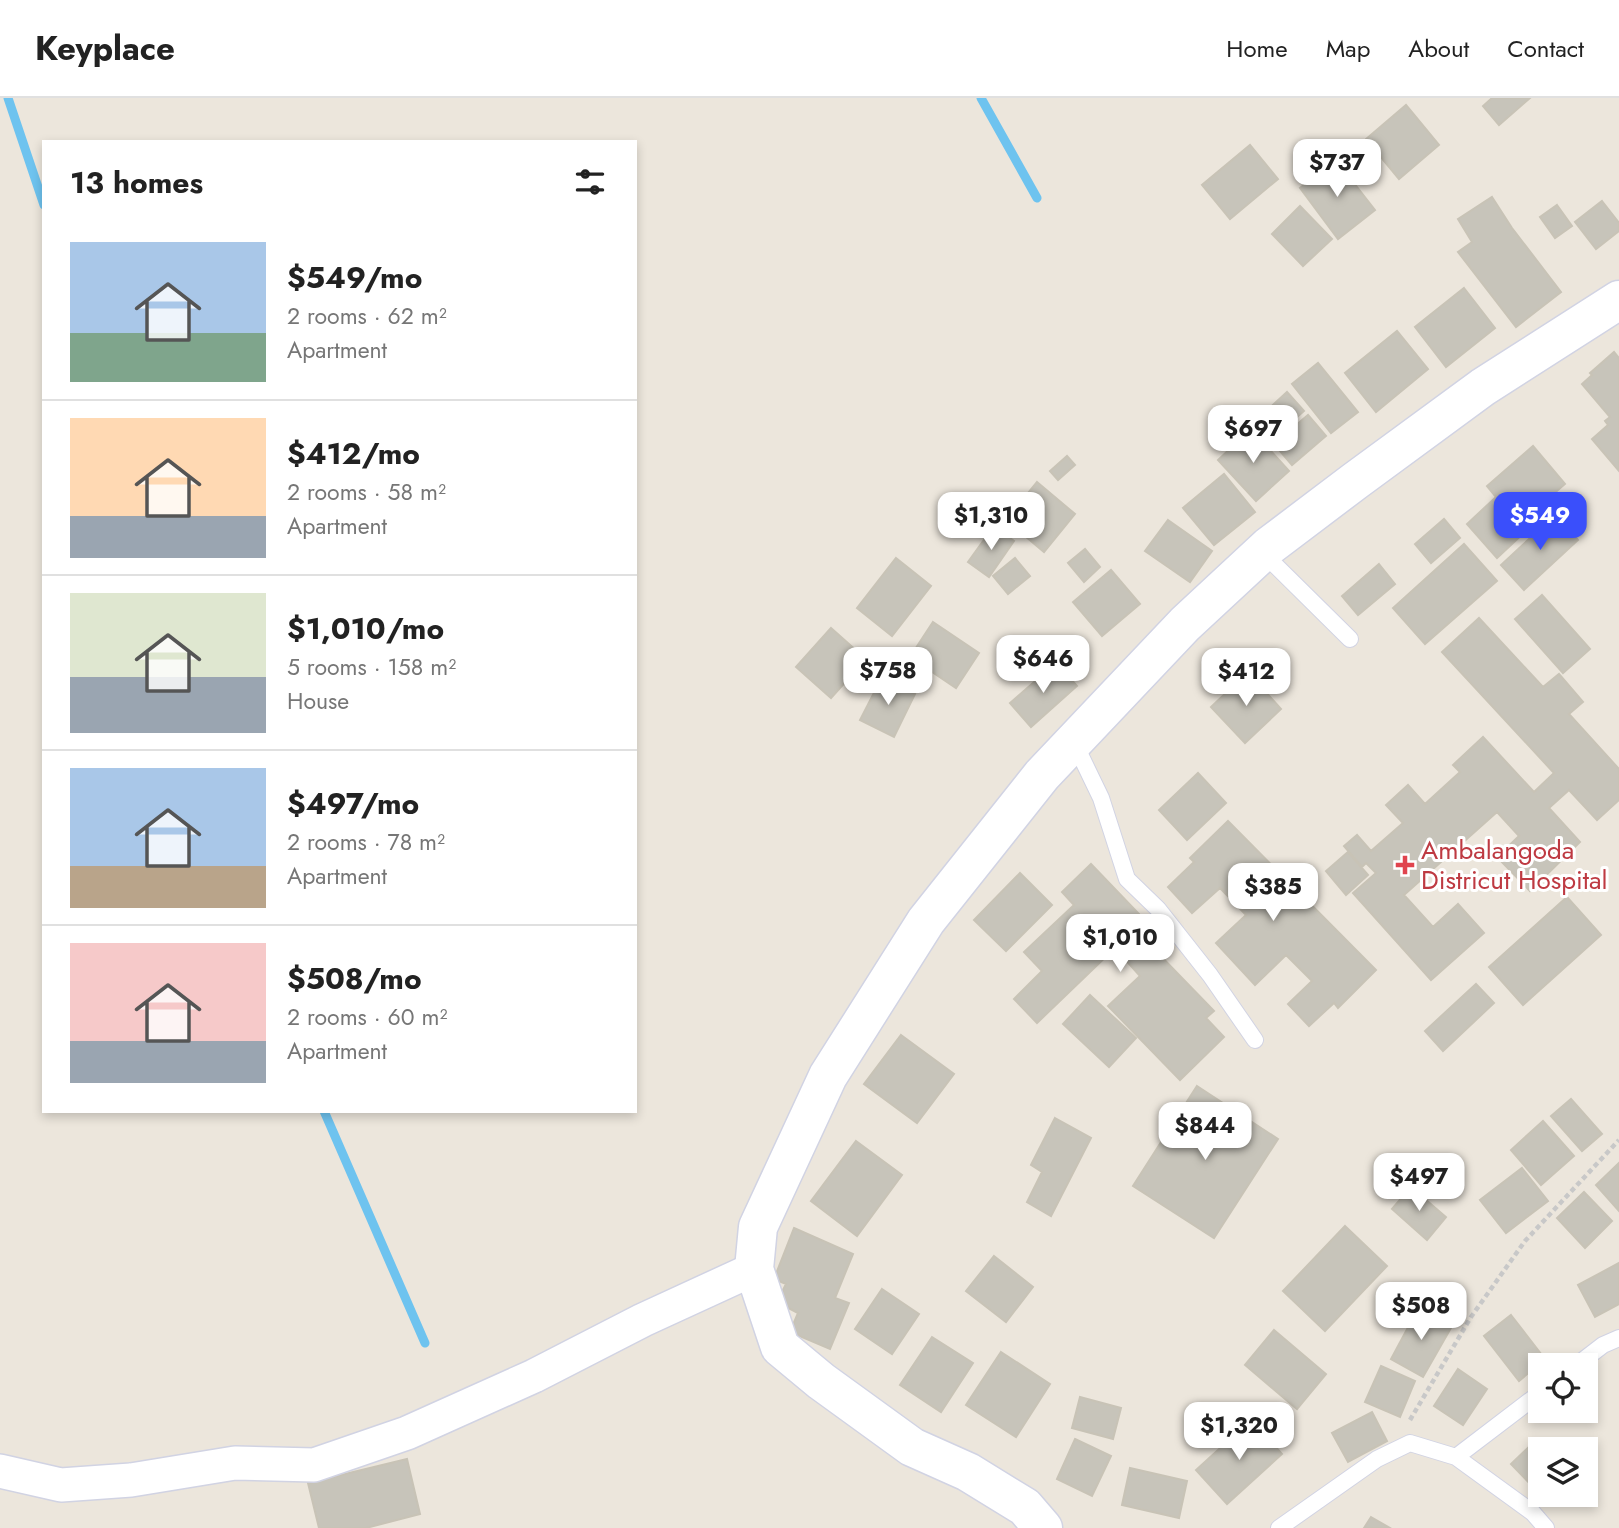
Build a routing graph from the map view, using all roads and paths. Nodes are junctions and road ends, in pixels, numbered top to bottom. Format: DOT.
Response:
graph roads {
  1 [pos="1619,300"];
  2 [pos="1262,552"];
  3 [pos="1350,639"];
  4 [pos="1074,742"];
  5 [pos="1255,1040"];
  6 [pos="1619,1140"];
  7 [pos="754,1269"];
  8 [pos="1619,1338"];
  9 [pos="1593,1353"];
  10 [pos="1528,1402"];
  11 [pos="1416,1445"];
  12 [pos="1456,1457"];
  13 [pos="0,1471"];
  14 [pos="1043,1528"];
  15 [pos="1279,1528"];
  16 [pos="1546,1528"];
  1 -- 2 [label="street"];
  2 -- 3 [label="lane"];
  2 -- 4 [label="street"];
  4 -- 5 [label="lane"];
  4 -- 7 [label="street"];
  6 -- 11 [label="path"];
  7 -- 13 [label="street"];
  7 -- 14 [label="street"];
  8 -- 9 [label="lane"];
  10 -- 12 [label="lane"];
  11 -- 12 [label="lane"];
  11 -- 15 [label="lane"];
  12 -- 16 [label="lane"];
}
